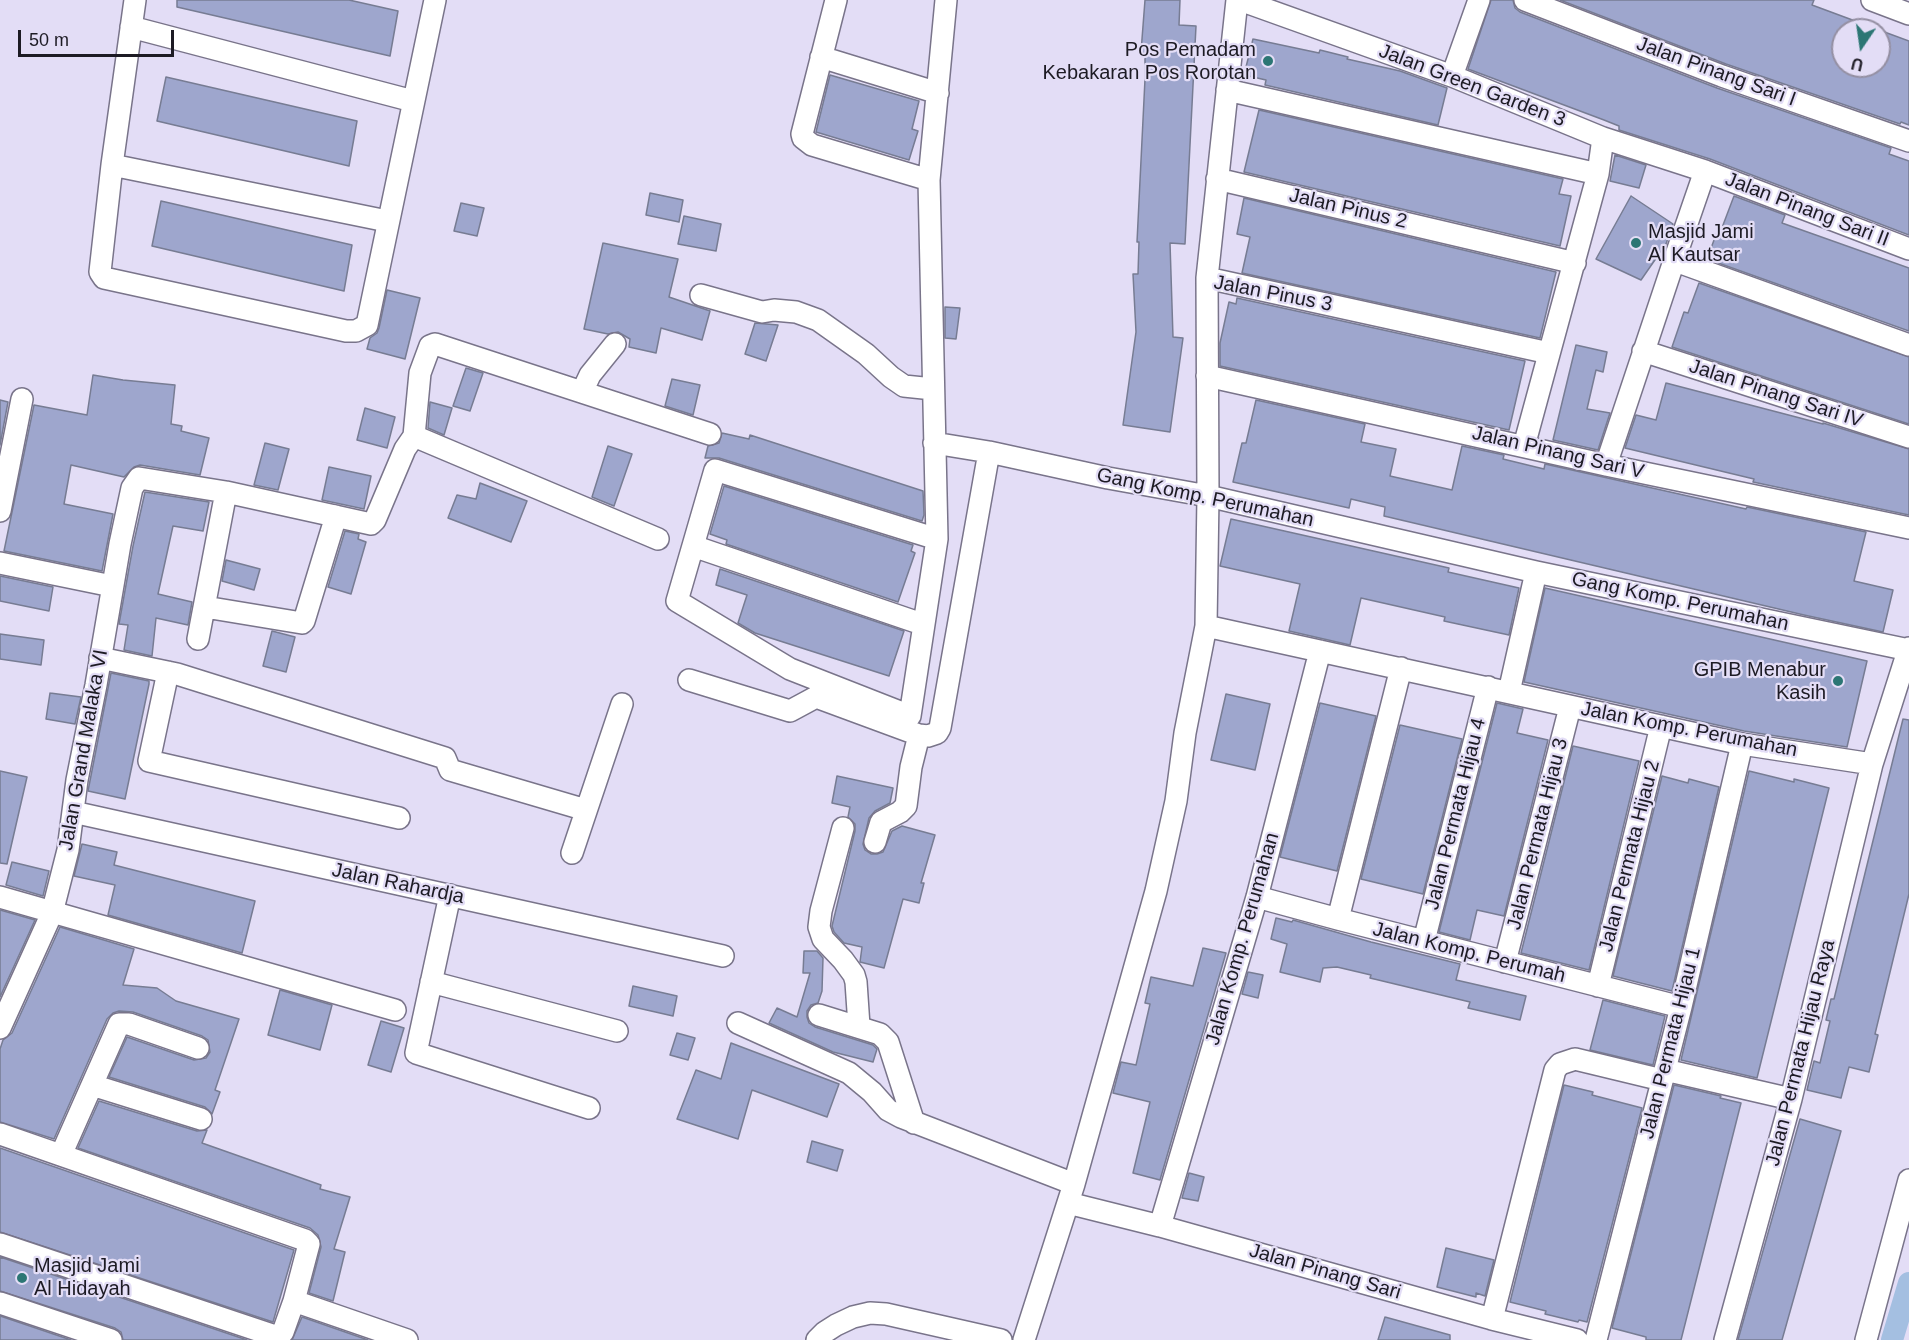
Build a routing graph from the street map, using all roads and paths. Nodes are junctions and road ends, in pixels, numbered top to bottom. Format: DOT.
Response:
graph roads {
  1 [pos="135,0"];
  2 [pos="435,0"];
  3 [pos="836,0"];
  4 [pos="946,0"];
  5 [pos="1238,0"];
  6 [pos="1479,0"];
  7 [pos="1525,0"];
  8 [pos="1872,0"];
  9 [pos="1909,14"];
  10 [pos="131,27"];
  11 [pos="821,57"];
  12 [pos="1452,76"];
  13 [pos="1227,90"];
  14 [pos="938,93"];
  15 [pos="413,101"];
  16 [pos="1603,138"];
  17 [pos="1909,141"];
  18 [pos="112,165"];
  19 [pos="1705,171"];
  20 [pos="1598,174"];
  21 [pos="1217,179"];
  22 [pos="929,180"];
  23 [pos="387,221"];
  24 [pos="1909,249"];
  25 [pos="1675,258"];
  26 [pos="1575,263"];
  27 [pos="1207,278"];
  28 [pos="701,295"];
  29 [pos="615,344"];
  30 [pos="1909,345"];
  31 [pos="1643,351"];
  32 [pos="1549,353"];
  33 [pos="1207,376"];
  34 [pos="933,388"];
  35 [pos="582,392"];
  36 [pos="22,399"];
  37 [pos="710,434"];
  38 [pos="414,436"];
  39 [pos="1909,437"];
  40 [pos="934,442"];
  41 [pos="1524,446"];
  42 [pos="989,452"];
  43 [pos="1606,465"];
  44 [pos="225,492"];
  45 [pos="1208,496"];
  46 [pos="0,511"];
  47 [pos="336,516"];
  48 [pos="1909,528"];
  49 [pos="658,539"];
  50 [pos="937,539"];
  51 [pos="693,546"];
  52 [pos="0,563"];
  53 [pos="1536,572"];
  54 [pos="112,586"];
  55 [pos="205,607"];
  56 [pos="922,624"];
  57 [pos="1206,626"];
  58 [pos="198,639"];
  59 [pos="1909,650"];
  60 [pos="1320,651"];
  61 [pos="100,658"];
  62 [pos="1401,668"];
  63 [pos="168,672"];
  64 [pos="689,680"];
  65 [pos="1488,687"];
  66 [pos="1509,692"];
  67 [pos="622,704"];
  68 [pos="1570,707"];
  69 [pos="1661,726"];
  70 [pos="919,735"];
  71 [pos="1742,744"];
  72 [pos="1872,764"];
  73 [pos="586,810"];
  74 [pos="73,812"];
  75 [pos="399,818"];
  76 [pos="843,828"];
  77 [pos="875,842"];
  78 [pos="572,853"];
  79 [pos="450,896"];
  80 [pos="0,897"];
  81 [pos="1257,897"];
  82 [pos="52,913"];
  83 [pos="1338,919"];
  84 [pos="1424,941"];
  85 [pos="723,956"];
  86 [pos="1505,962"];
  87 [pos="431,982"];
  88 [pos="1598,986"];
  89 [pos="1681,1006"];
  90 [pos="395,1010"];
  91 [pos="819,1015"];
  92 [pos="738,1023"];
  93 [pos="859,1026"];
  94 [pos="0,1028"];
  95 [pos="617,1031"];
  96 [pos="198,1048"];
  97 [pos="1664,1075"];
  98 [pos="92,1085"];
  99 [pos="1791,1099"];
  100 [pos="589,1108"];
  101 [pos="201,1119"];
  102 [pos="914,1123"];
  103 [pos="0,1134"];
  104 [pos="62,1155"];
  105 [pos="1909,1180"];
  106 [pos="1072,1197"];
  107 [pos="1160,1226"];
  108 [pos="0,1244"];
  109 [pos="294,1301"];
  110 [pos="0,1303"];
  111 [pos="1492,1318"];
  112 [pos="111,1340"];
  113 [pos="407,1340"];
  114 [pos="817,1340"];
  115 [pos="1001,1340"];
  116 [pos="1024,1340"];
  117 [pos="1578,1340"];
  118 [pos="1596,1340"];
  119 [pos="1725,1340"];
  120 [pos="1866,1340"];
  1 -- 10 [label="street"];
  2 -- 15 [label="street"];
  3 -- 11 [label="street"];
  4 -- 14 [label="street"];
  5 -- 12 [label="street, Jalan Green Garden 3"];
  5 -- 13 [label="street"];
  6 -- 12 [label="street"];
  7 -- 17 [label="street, Jalan Pinang Sari I"];
  8 -- 9 [label="street"];
  10 -- 15 [label="street"];
  10 -- 18 [label="street"];
  11 -- 14 [label="street"];
  11 -- 22 [label="street"];
  12 -- 16 [label="street, Jalan Green Garden 3"];
  13 -- 20 [label="street"];
  13 -- 21 [label="street"];
  14 -- 22 [label="street"];
  15 -- 23 [label="street"];
  16 -- 19 [label="street, Jalan Green Garden 3"];
  16 -- 20 [label="street"];
  18 -- 23 [label="street"];
  18 -- 23 [label="street"];
  19 -- 24 [label="street, Jalan Pinang Sari II"];
  19 -- 25 [label="street"];
  20 -- 26 [label="street"];
  21 -- 26 [label="street, Jalan Pinus 2"];
  21 -- 27 [label="street"];
  22 -- 34 [label="street"];
  25 -- 30 [label="street"];
  25 -- 31 [label="street"];
  26 -- 32 [label="street"];
  27 -- 32 [label="street, Jalan Pinus 3"];
  27 -- 33 [label="street, Jalan Pinus 3"];
  28 -- 34 [label="street"];
  29 -- 35 [label="street"];
  31 -- 39 [label="street, Jalan Pinang Sari IV"];
  31 -- 43 [label="street"];
  32 -- 41 [label="street"];
  33 -- 41 [label="street, Jalan Pinang Sari V"];
  33 -- 45 [label="street, Jalan Pinus 3"];
  34 -- 40 [label="street"];
  35 -- 37 [label="street"];
  35 -- 38 [label="street"];
  36 -- 46 [label="street"];
  38 -- 47 [label="street"];
  38 -- 49 [label="street"];
  40 -- 42 [label="street, Gang Komp. Perumahan"];
  40 -- 50 [label="street"];
  41 -- 43 [label="street, Jalan Pinang Sari V"];
  42 -- 45 [label="street, Gang Komp. Perumahan"];
  42 -- 70 [label="street"];
  43 -- 48 [label="street, Jalan Pinang Sari V"];
  44 -- 47 [label="street"];
  44 -- 54 [label="street, Jalan Grand Malaka VI"];
  44 -- 55 [label="street"];
  45 -- 53 [label="street, Gang Komp. Perumahan"];
  45 -- 57 [label="street, Jalan Pinus 3"];
  47 -- 55 [label="street"];
  50 -- 51 [label="street"];
  50 -- 56 [label="street"];
  51 -- 56 [label="street"];
  51 -- 56 [label="street"];
  52 -- 54 [label="street"];
  53 -- 59 [label="street, Gang Komp. Perumahan"];
  53 -- 66 [label="street"];
  54 -- 61 [label="street, Jalan Grand Malaka VI"];
  55 -- 58 [label="street"];
  57 -- 60 [label="street, Jalan Komp. Perumahan"];
  57 -- 106 [label="street, Jalan Pinus 3"];
  59 -- 72 [label="street, Jalan Permata Hijau Raya"];
  60 -- 62 [label="street, Jalan Komp. Perumahan"];
  60 -- 81 [label="street, Jalan Komp. Perumahan"];
  61 -- 63 [label="street"];
  61 -- 74 [label="street, Jalan Grand Malaka VI"];
  62 -- 65 [label="street, Jalan Komp. Perumahan"];
  62 -- 83 [label="street"];
  63 -- 73 [label="street"];
  63 -- 75 [label="street"];
  64 -- 70 [label="street"];
  65 -- 66 [label="street, Jalan Komp. Perumahan"];
  65 -- 84 [label="street, Jalan Permata Hijau 4"];
  66 -- 68 [label="street, Jalan Komp. Perumahan"];
  67 -- 73 [label="street"];
  68 -- 69 [label="street, Jalan Komp. Perumahan"];
  68 -- 86 [label="street, Jalan Permata Hijau 3"];
  69 -- 71 [label="street, Jalan Komp. Perumahan"];
  69 -- 88 [label="street, Jalan Permata Hijau 2"];
  70 -- 77 [label="street"];
  71 -- 72 [label="street, Jalan Komp. Perumahan"];
  71 -- 89 [label="street, Jalan Permata Hijau 1"];
  72 -- 99 [label="street, Jalan Permata Hijau Raya"];
  73 -- 78 [label="street"];
  74 -- 79 [label="street, Jalan Rahardja"];
  74 -- 82 [label="street, Jalan Grand Malaka VI"];
  76 -- 93 [label="street"];
  79 -- 85 [label="street, Jalan Rahardja"];
  79 -- 87 [label="street"];
  80 -- 82 [label="street"];
  81 -- 83 [label="street, Jalan Komp. Perumah"];
  81 -- 107 [label="street, Jalan Komp. Perumahan"];
  82 -- 90 [label="street"];
  82 -- 94 [label="street, Jalan Grand Malaka VI"];
  83 -- 84 [label="street, Jalan Komp. Perumah"];
  84 -- 86 [label="street, Jalan Komp. Perumah"];
  86 -- 88 [label="street, Jalan Komp. Perumah"];
  87 -- 95 [label="street"];
  87 -- 100 [label="street"];
  88 -- 89 [label="street, Jalan Komp. Perumah"];
  89 -- 97 [label="street, Jalan Permata Hijau 1"];
  91 -- 93 [label="street"];
  92 -- 102 [label="street, Jalan Pinang Sari"];
  93 -- 102 [label="street"];
  96 -- 98 [label="street"];
  97 -- 99 [label="street"];
  97 -- 111 [label="street"];
  97 -- 118 [label="street, Jalan Permata Hijau 1"];
  98 -- 101 [label="street"];
  98 -- 104 [label="street"];
  99 -- 119 [label="street, Jalan Permata Hijau Raya"];
  102 -- 106 [label="street, Jalan Pinang Sari"];
  103 -- 104 [label="street"];
  104 -- 109 [label="street"];
  105 -- 120 [label="street"];
  106 -- 107 [label="street, Jalan Pinang Sari"];
  106 -- 116 [label="street, Jalan Pinus 3"];
  107 -- 111 [label="street, Jalan Pinang Sari"];
  108 -- 109 [label="street"];
  109 -- 113 [label="street"];
  110 -- 112 [label="street"];
  111 -- 117 [label="street, Jalan Pinang Sari"];
  114 -- 115 [label="street"];
}
